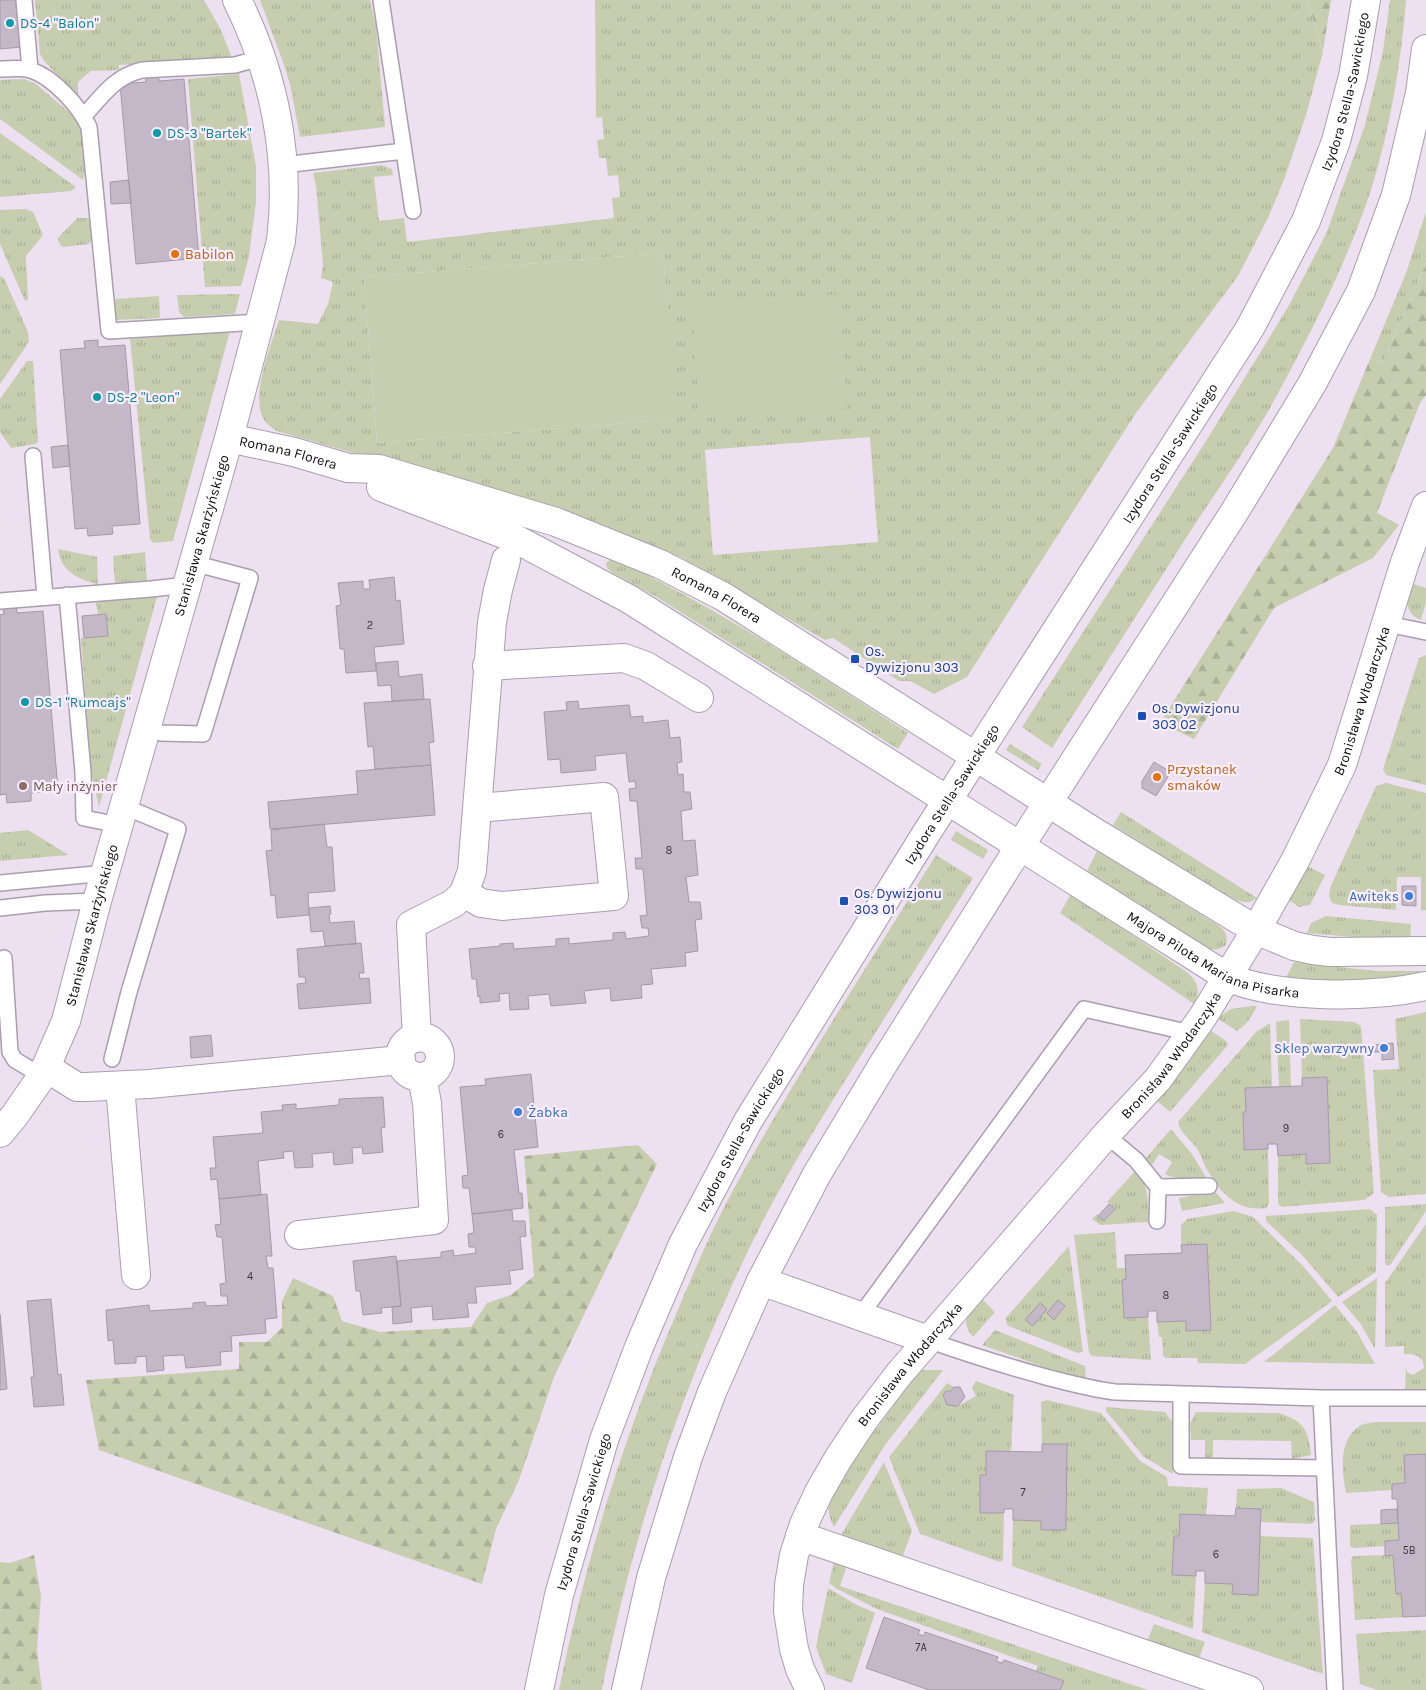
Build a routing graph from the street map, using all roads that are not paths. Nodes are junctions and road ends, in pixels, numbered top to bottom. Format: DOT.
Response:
graph roads {
  1 [pos="24,0"];
  2 [pos="236,0"];
  3 [pos="381,0"];
  4 [pos="1366,0"];
  5 [pos="1426,49"];
  6 [pos="261,58"];
  7 [pos="0,69"];
  8 [pos="30,70"];
  9 [pos="84,116"];
  10 [pos="404,151"];
  11 [pos="283,164"];
  12 [pos="413,211"];
  13 [pos="260,322"];
  14 [pos="229,438"];
  15 [pos="32,456"];
  16 [pos="348,468"];
  17 [pos="1426,506"];
  18 [pos="525,513"];
  19 [pos="510,549"];
  20 [pos="190,574"];
  21 [pos="68,595"];
  22 [pos="45,597"];
  23 [pos="0,601"];
  24 [pos="1386,624"];
  25 [pos="1426,632"];
  26 [pos="487,666"];
  27 [pos="699,698"];
  28 [pos="146,729"];
  29 [pos="976,756"];
  30 [pos="948,800"];
  31 [pos="1049,802"];
  32 [pos="478,808"];
  33 [pos="122,816"];
  34 [pos="1020,846"];
  35 [pos="106,873"];
  36 [pos="0,883"];
  37 [pos="464,893"];
  38 [pos="97,901"];
  39 [pos="0,908"];
  40 [pos="1256,930"];
  41 [pos="1426,951"];
  42 [pos="4,958"];
  43 [pos="1227,977"];
  44 [pos="1426,986"];
  45 [pos="1191,1033"];
  46 [pos="417,1038"];
  47 [pos="112,1058"];
  48 [pos="401,1060"];
  49 [pos="45,1072"];
  50 [pos="422,1077"];
  51 [pos="120,1086"];
  52 [pos="0,1133"];
  53 [pos="1106,1135"];
  54 [pos="1209,1186"];
  55 [pos="1158,1187"];
  56 [pos="1157,1221"];
  57 [pos="299,1236"];
  58 [pos="136,1275"];
  59 [pos="761,1281"];
  60 [pos="860,1316"];
  61 [pos="928,1340"];
  62 [pos="1181,1394"];
  63 [pos="1321,1398"];
  64 [pos="1426,1398"];
  65 [pos="1324,1468"];
  66 [pos="800,1536"];
  67 [pos="539,1690"];
  68 [pos="626,1690"];
  69 [pos="810,1690"];
  70 [pos="1250,1690"];
  71 [pos="1335,1690"];
  1 -- 8 [label="lane"];
  2 -- 6 [label="street, Stanisława Skarżyńskiego"];
  3 -- 10 [label="lane"];
  4 -- 29 [label="street, Izydora Stella-Sawickiego"];
  5 -- 31 [label="street"];
  6 -- 9 [label="lane"];
  6 -- 11 [label="street, Stanisława Skarżyńskiego"];
  7 -- 8 [label="lane"];
  8 -- 9 [label="lane"];
  9 -- 13 [label="lane"];
  10 -- 11 [label="lane"];
  10 -- 12 [label="lane"];
  11 -- 13 [label="street, Stanisława Skarżyńskiego"];
  13 -- 14 [label="street, Stanisława Skarżyńskiego"];
  14 -- 16 [label="street, Romana Florera"];
  14 -- 20 [label="street, Stanisława Skarżyńskiego"];
  15 -- 22 [label="lane"];
  16 -- 18 [label="street, Romana Florera"];
  16 -- 19 [label="street, Romana Florera"];
  17 -- 24 [label="street, Bronisława Włodarczyka"];
  18 -- 19 [label="lane"];
  18 -- 29 [label="street, Romana Florera"];
  19 -- 26 [label="street"];
  19 -- 30 [label="street, Romana Florera"];
  20 -- 21 [label="lane"];
  20 -- 28 [label="street, Stanisława Skarżyńskiego"];
  20 -- 28 [label="lane"];
  21 -- 22 [label="lane"];
  21 -- 33 [label="lane"];
  22 -- 23 [label="lane"];
  24 -- 25 [label="lane"];
  24 -- 40 [label="street, Bronisława Włodarczyka"];
  26 -- 27 [label="street"];
  26 -- 32 [label="street"];
  28 -- 33 [label="street, Stanisława Skarżyńskiego"];
  29 -- 30 [label="street, Izydora Stella-Sawickiego"];
  29 -- 31 [label="street, Romana Florera"];
  30 -- 34 [label="street, Romana Florera"];
  30 -- 67 [label="street, Izydora Stella-Sawickiego"];
  31 -- 34 [label="street"];
  31 -- 40 [label="street"];
  32 -- 37 [label="street"];
  32 -- 37 [label="street"];
  33 -- 35 [label="street, Stanisława Skarżyńskiego"];
  33 -- 47 [label="lane"];
  34 -- 43 [label="street, Majora Pilota Mariana Pisarka"];
  34 -- 59 [label="street"];
  35 -- 36 [label="lane"];
  35 -- 38 [label="street, Stanisława Skarżyńskiego"];
  37 -- 46 [label="street"];
  38 -- 39 [label="lane"];
  38 -- 49 [label="street, Stanisława Skarżyńskiego"];
  40 -- 41 [label="street"];
  40 -- 43 [label="street, Bronisława Włodarczyka"];
  42 -- 49 [label="lane"];
  43 -- 44 [label="street, Majora Pilota Mariana Pisarka"];
  43 -- 45 [label="street, Bronisława Włodarczyka"];
  45 -- 53 [label="street, Bronisława Włodarczyka"];
  45 -- 60 [label="lane"];
  46 -- 48 [label="street"];
  46 -- 50 [label="street"];
  48 -- 50 [label="street"];
  48 -- 51 [label="street"];
  49 -- 51 [label="street"];
  49 -- 52 [label="street, Stanisława Skarżyńskiego"];
  50 -- 57 [label="street"];
  51 -- 58 [label="street"];
  53 -- 55 [label="lane"];
  53 -- 61 [label="street, Bronisława Włodarczyka"];
  54 -- 55 [label="lane"];
  55 -- 56 [label="lane"];
  59 -- 60 [label="street"];
  59 -- 68 [label="street"];
  60 -- 61 [label="street"];
  61 -- 62 [label="lane"];
  61 -- 66 [label="street, Bronisława Włodarczyka"];
  62 -- 63 [label="lane"];
  62 -- 65 [label="lane"];
  63 -- 64 [label="lane"];
  63 -- 65 [label="lane"];
  65 -- 71 [label="lane"];
  66 -- 69 [label="street, Bronisława Włodarczyka"];
  66 -- 70 [label="street"];
}
